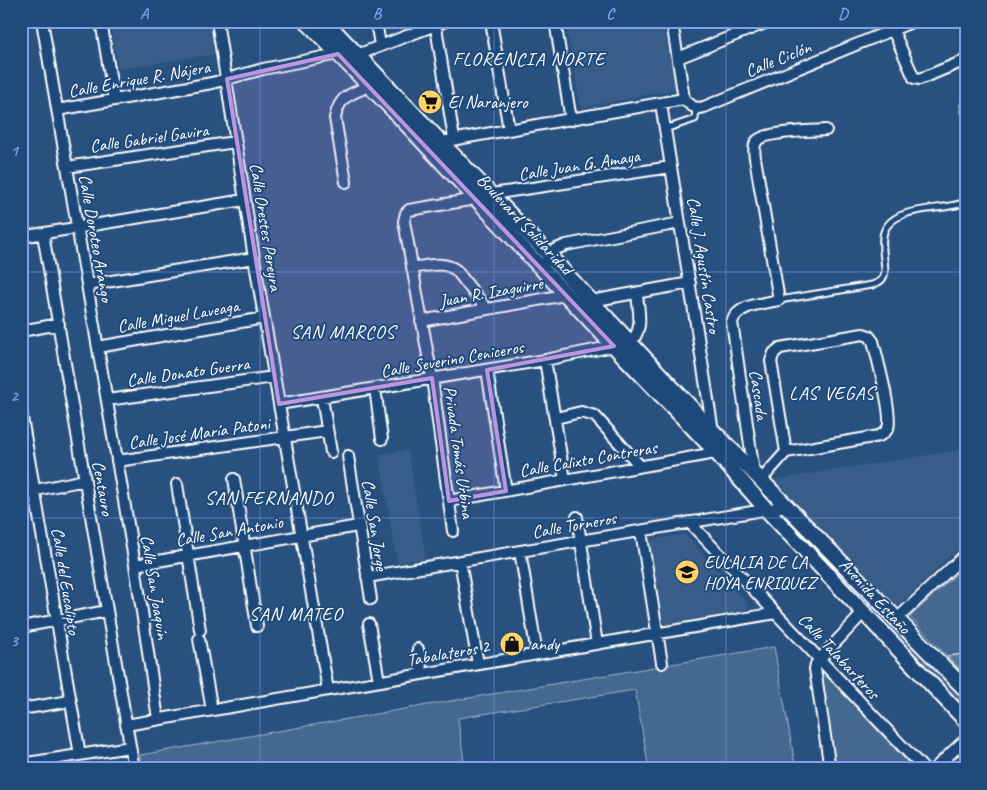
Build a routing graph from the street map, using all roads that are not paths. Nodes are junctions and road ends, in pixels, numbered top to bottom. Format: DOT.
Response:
graph roads {
  1 [pos="42,21"];
  2 [pos="101,21"];
  3 [pos="217,21"];
  4 [pos="306,21"];
  5 [pos="376,21"];
  6 [pos="446,21"];
  7 [pos="491,21"];
  8 [pos="554,21"];
  9 [pos="672,21"];
  10 [pos="770,21"];
  11 [pos="914,21"];
  12 [pos="435,23"];
  13 [pos="330,25"];
  14 [pos="891,26"];
  15 [pos="322,39"];
  16 [pos="380,45"];
  17 [pos="338,54"];
  18 [pos="357,55"];
  19 [pos="678,58"];
  20 [pos="966,60"];
  21 [pos="227,79"];
  22 [pos="369,86"];
  23 [pos="114,100"];
  24 [pos="684,100"];
  25 [pos="661,104"];
  26 [pos="964,106"];
  27 [pos="696,108"];
  28 [pos="57,110"];
  29 [pos="402,111"];
  30 [pos="966,115"];
  31 [pos="571,120"];
  32 [pos="665,129"];
  33 [pos="509,130"];
  34 [pos="826,130"];
  35 [pos="454,139"];
  36 [pos="235,142"];
  37 [pos="440,142"];
  38 [pos="67,166"];
  39 [pos="672,167"];
  40 [pos="346,182"];
  41 [pos="492,194"];
  42 [pos="476,199"];
  43 [pos="244,200"];
  44 [pos="966,202"];
  45 [pos="680,223"];
  46 [pos="21,226"];
  47 [pos="78,228"];
  48 [pos="43,234"];
  49 [pos="22,237"];
  50 [pos="550,256"];
  51 [pos="254,258"];
  52 [pos="412,268"];
  53 [pos="541,270"];
  54 [pos="690,282"];
  55 [pos="87,285"];
  56 [pos="637,293"];
  57 [pos="565,295"];
  58 [pos="779,300"];
  59 [pos="591,302"];
  60 [pos="486,308"];
  61 [pos="264,318"];
  62 [pos="422,320"];
  63 [pos="59,324"];
  64 [pos="21,331"];
  65 [pos="629,342"];
  66 [pos="614,346"];
  67 [pos="98,347"];
  68 [pos="546,360"];
  69 [pos="487,370"];
  70 [pos="274,377"];
  71 [pos="432,378"];
  72 [pos="375,388"];
  73 [pos="322,398"];
  74 [pos="107,400"];
  75 [pos="280,404"];
  76 [pos="21,412"];
  77 [pos="556,418"];
  78 [pos="327,431"];
  79 [pos="713,431"];
  80 [pos="284,437"];
  81 [pos="382,440"];
  82 [pos="732,450"];
  83 [pos="331,452"];
  84 [pos="716,452"];
  85 [pos="786,452"];
  86 [pos="348,456"];
  87 [pos="117,461"];
  88 [pos="640,466"];
  89 [pos="758,476"];
  90 [pos="234,479"];
  91 [pos="85,480"];
  92 [pos="565,480"];
  93 [pos="177,484"];
  94 [pos="35,490"];
  95 [pos="506,490"];
  96 [pos="21,493"];
  97 [pos="449,501"];
  98 [pos="787,506"];
  99 [pos="766,509"];
  100 [pos="577,517"];
  101 [pos="690,522"];
  102 [pos="358,526"];
  103 [pos="641,530"];
  104 [pos="453,531"];
  105 [pos="302,536"];
  106 [pos="581,541"];
  107 [pos="243,546"];
  108 [pos="520,551"];
  109 [pos="188,554"];
  110 [pos="966,554"];
  111 [pos="460,562"];
  112 [pos="135,565"];
  113 [pos="367,577"];
  114 [pos="371,599"];
  115 [pos="107,612"];
  116 [pos="864,612"];
  117 [pos="776,613"];
  118 [pos="898,619"];
  119 [pos="56,621"];
  120 [pos="370,624"];
  121 [pos="257,626"];
  122 [pos="21,627"];
  123 [pos="657,633"];
  124 [pos="597,644"];
  125 [pos="418,649"];
  126 [pos="537,654"];
  127 [pos="820,659"];
  128 [pos="662,663"];
  129 [pos="478,664"];
  130 [pos="422,674"];
  131 [pos="379,681"];
  132 [pos="328,690"];
  133 [pos="966,690"];
  134 [pos="70,700"];
  135 [pos="21,709"];
  136 [pos="212,710"];
  137 [pos="158,719"];
  138 [pos="966,720"];
  139 [pos="126,725"];
  140 [pos="966,739"];
  141 [pos="130,747"];
  142 [pos="80,755"];
  143 [pos="21,764"];
  144 [pos="134,769"];
  145 [pos="830,769"];
  146 [pos="924,769"];
  147 [pos="934,769"];
  1 -- 28 [label="street, Calle Doroteo Arango"];
  2 -- 23 [label="street"];
  3 -- 21 [label="street, Calle Orestes Pereyra"];
  4 -- 15 [label="main road, Boulevard Solidaridad"];
  5 -- 16 [label="street"];
  6 -- 12 [label="street"];
  7 -- 33 [label="street"];
  8 -- 31 [label="street"];
  9 -- 19 [label="street"];
  10 -- 19 [label="street"];
  11 -- 14 [label="street, Calle Ciclón"];
  12 -- 16 [label="street"];
  12 -- 35 [label="street"];
  13 -- 15 [label="main road"];
  13 -- 18 [label="main road, Boulevard Solidaridad"];
  14 -- 20 [label="street"];
  14 -- 27 [label="street, Calle Ciclón"];
  15 -- 17 [label="main road, Boulevard Solidaridad"];
  16 -- 18 [label="street"];
  17 -- 21 [label="street, Calle Enrique R. Nájera"];
  17 -- 22 [label="main road, Boulevard Solidaridad"];
  18 -- 29 [label="main road, Boulevard Solidaridad"];
  19 -- 24 [label="street"];
  21 -- 23 [label="street, Calle Enrique R. Nájera"];
  21 -- 36 [label="street, Calle Orestes Pereyra"];
  22 -- 29 [label="main road, Boulevard Solidaridad"];
  22 -- 40 [label="street"];
  23 -- 28 [label="street, Calle Enrique R. Nájera"];
  24 -- 25 [label="street"];
  24 -- 27 [label="street"];
  25 -- 31 [label="street"];
  25 -- 32 [label="street, Calle J. Agustín Castro"];
  26 -- 30 [label="lane"];
  27 -- 32 [label="lane"];
  28 -- 38 [label="street, Calle Doroteo Arango"];
  29 -- 37 [label="main road, Boulevard Solidaridad"];
  29 -- 42 [label="main road, Boulevard Solidaridad"];
  31 -- 33 [label="street"];
  32 -- 39 [label="street, Calle J. Agustín Castro"];
  33 -- 35 [label="street"];
  34 -- 58 [label="street"];
  35 -- 37 [label="street"];
  36 -- 38 [label="street, Calle Gabriel Gavira"];
  36 -- 43 [label="street, Calle Orestes Pereyra"];
  37 -- 41 [label="main road, Boulevard Solidaridad"];
  38 -- 47 [label="street, Calle Doroteo Arango"];
  39 -- 41 [label="street, Calle Juan G. Amaya"];
  39 -- 45 [label="street, Calle J. Agustín Castro"];
  41 -- 42 [label="street, Calle Juan G. Amaya"];
  41 -- 50 [label="main road, Boulevard Solidaridad"];
  42 -- 52 [label="street, Calle Juan G. Amaya"];
  42 -- 53 [label="main road, Boulevard Solidaridad"];
  43 -- 47 [label="street"];
  43 -- 51 [label="street, Calle Orestes Pereyra"];
  44 -- 58 [label="lane"];
  45 -- 50 [label="street"];
  45 -- 54 [label="street, Calle J. Agustín Castro"];
  46 -- 49 [label="street"];
  47 -- 48 [label="street"];
  47 -- 55 [label="street, Calle Doroteo Arango"];
  48 -- 49 [label="street"];
  48 -- 63 [label="street, Centauro"];
  50 -- 53 [label="street"];
  50 -- 59 [label="main road, Boulevard Solidaridad"];
  51 -- 55 [label="street"];
  51 -- 61 [label="street, Calle Orestes Pereyra"];
  52 -- 60 [label="street"];
  52 -- 62 [label="street, Privada Tomás Urbina"];
  53 -- 57 [label="main road, Boulevard Solidaridad"];
  54 -- 56 [label="street"];
  54 -- 79 [label="street, Calle J. Agustín Castro"];
  55 -- 67 [label="street, Calle Doroteo Arango"];
  56 -- 59 [label="street"];
  56 -- 65 [label="street"];
  57 -- 60 [label="street, Juan R. Izaguirre"];
  57 -- 66 [label="main road, Boulevard Solidaridad"];
  58 -- 89 [label="street, Cascada"];
  59 -- 65 [label="main road, Boulevard Solidaridad"];
  60 -- 62 [label="street, Juan R. Izaguirre"];
  61 -- 67 [label="street, Calle Miguel Laveaga"];
  61 -- 70 [label="street, Calle Orestes Pereyra"];
  62 -- 71 [label="street, Privada Tomás Urbina"];
  63 -- 64 [label="street"];
  63 -- 91 [label="street, Centauro"];
  65 -- 66 [label="street, Calle Severino Ceniceros"];
  65 -- 79 [label="main road, Boulevard Solidaridad"];
  66 -- 68 [label="street, Calle Severino Ceniceros"];
  66 -- 84 [label="main road, Boulevard Solidaridad"];
  67 -- 74 [label="street, Calle Doroteo Arango"];
  68 -- 69 [label="street, Calle Severino Ceniceros"];
  68 -- 77 [label="street"];
  69 -- 71 [label="street, Calle Severino Ceniceros"];
  69 -- 95 [label="street"];
  70 -- 74 [label="street, Calle Donato Guerra"];
  70 -- 75 [label="street, Calle Orestes Pereyra"];
  71 -- 72 [label="street, Calle Severino Ceniceros"];
  71 -- 97 [label="street, Privada Tomás Urbina"];
  72 -- 73 [label="street, Calle Severino Ceniceros"];
  72 -- 81 [label="street"];
  73 -- 75 [label="street, Calle Severino Ceniceros"];
  73 -- 78 [label="street"];
  74 -- 87 [label="street, Calle Doroteo Arango"];
  75 -- 80 [label="street, Calle Orestes Pereyra"];
  76 -- 94 [label="street, Calle del Eucalipto"];
  77 -- 88 [label="street"];
  77 -- 92 [label="street"];
  78 -- 80 [label="street, Calle José María Patoni"];
  78 -- 83 [label="street"];
  79 -- 82 [label="main road, Avenida Estaño"];
  80 -- 87 [label="street, Calle José María Patoni"];
  80 -- 105 [label="street, Calle Orestes Pereyra"];
  82 -- 84 [label="street, Calle Calixto Contreras"];
  82 -- 89 [label="main road, Avenida Estaño"];
  84 -- 88 [label="street, Calle Calixto Contreras"];
  84 -- 99 [label="main road, Avenida Estaño"];
  85 -- 85 [label="street"];
  85 -- 89 [label="street"];
  86 -- 102 [label="street, Calle San Jorge"];
  87 -- 112 [label="street, Calle San Joaquín"];
  88 -- 92 [label="street, Calle Calixto Contreras"];
  89 -- 98 [label="main road, Avenida Estaño"];
  90 -- 107 [label="street"];
  91 -- 94 [label="street"];
  91 -- 115 [label="street, Centauro"];
  92 -- 95 [label="street, Calle Calixto Contreras"];
  93 -- 109 [label="street"];
  94 -- 96 [label="street"];
  94 -- 119 [label="street, Calle del Eucalipto"];
  95 -- 97 [label="street, Calle Calixto Contreras"];
  97 -- 104 [label="street, Privada Tomás Urbina"];
  98 -- 99 [label="street, Calle Torneros"];
  98 -- 118 [label="main road, Avenida Estaño"];
  99 -- 101 [label="street, Calle Torneros"];
  99 -- 116 [label="main road, Avenida Estaño"];
  100 -- 106 [label="street"];
  101 -- 103 [label="street, Calle Torneros"];
  101 -- 117 [label="street, Calle Talabarteros"];
  102 -- 105 [label="street, Calle San Antonio"];
  102 -- 113 [label="street, Calle San Jorge"];
  103 -- 106 [label="street, Calle Torneros"];
  103 -- 123 [label="street"];
  105 -- 107 [label="street, Calle San Antonio"];
  105 -- 132 [label="street, Calle Orestes Pereyra"];
  106 -- 108 [label="street, Calle Torneros"];
  106 -- 124 [label="street"];
  107 -- 109 [label="street, Calle San Antonio"];
  107 -- 121 [label="street"];
  108 -- 111 [label="street, Calle Torneros"];
  108 -- 126 [label="street"];
  109 -- 112 [label="street, Calle San Antonio"];
  109 -- 136 [label="street"];
  110 -- 118 [label="street"];
  111 -- 113 [label="street, Calle Torneros"];
  111 -- 129 [label="street"];
  112 -- 137 [label="street, Calle San Joaquín"];
  113 -- 114 [label="street, Calle San Jorge"];
  115 -- 119 [label="street"];
  115 -- 139 [label="street, Centauro"];
  116 -- 127 [label="street"];
  116 -- 138 [label="main road, Avenida Estaño"];
  117 -- 123 [label="street, Tabalateros 2"];
  117 -- 127 [label="street, Calle Talabarteros"];
  118 -- 133 [label="main road, Avenida Estaño"];
  119 -- 122 [label="street"];
  119 -- 134 [label="street, Calle del Eucalipto"];
  120 -- 131 [label="street"];
  123 -- 124 [label="street, Tabalateros 2"];
  123 -- 128 [label="street"];
  124 -- 126 [label="street, Tabalateros 2"];
  125 -- 130 [label="street"];
  126 -- 129 [label="street, Tabalateros 2"];
  127 -- 145 [label="street"];
  127 -- 146 [label="street, Calle Talabarteros"];
  129 -- 130 [label="street, Tabalateros 2"];
  130 -- 131 [label="street, Tabalateros 2"];
  131 -- 132 [label="street, Tabalateros 2"];
  132 -- 136 [label="street, Tabalateros 2"];
  134 -- 135 [label="street"];
  134 -- 142 [label="street, Calle del Eucalipto"];
  136 -- 137 [label="street, Tabalateros 2"];
  137 -- 139 [label="street, Tabalateros 2"];
  139 -- 141 [label="street, Centauro"];
  140 -- 147 [label="street"];
  141 -- 142 [label="street"];
  141 -- 144 [label="street, Centauro"];
  142 -- 143 [label="street"];
}
